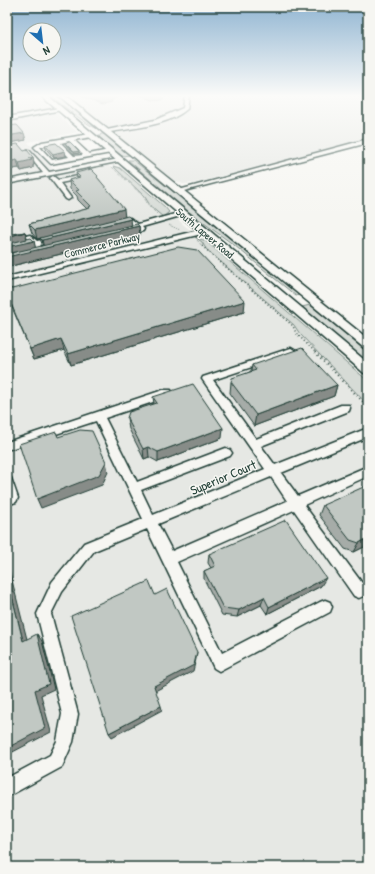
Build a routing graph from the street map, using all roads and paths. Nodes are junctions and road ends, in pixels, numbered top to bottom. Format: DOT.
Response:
graph roads {
  1 [pos="90,136"];
  2 [pos="111,136"];
  3 [pos="71,140"];
  4 [pos="56,141"];
  5 [pos="368,141"];
  6 [pos="29,152"];
  7 [pos="109,152"];
  8 [pos="86,156"];
  9 [pos="139,158"];
  10 [pos="74,159"];
  11 [pos="119,161"];
  12 [pos="95,166"];
  13 [pos="111,166"];
  14 [pos="49,174"];
  15 [pos="87,176"];
  16 [pos="7,182"];
  17 [pos="56,182"];
  18 [pos="178,191"];
  19 [pos="68,198"];
  20 [pos="182,214"];
  21 [pos="160,216"];
  22 [pos="167,223"];
  23 [pos="108,226"];
  24 [pos="137,226"];
  25 [pos="182,230"];
  26 [pos="203,231"];
  27 [pos="118,235"];
  28 [pos="65,237"];
  29 [pos="195,239"];
  30 [pos="7,242"];
  31 [pos="36,244"];
  32 [pos="7,251"];
  33 [pos="44,252"];
  34 [pos="7,280"];
  35 [pos="311,298"];
  36 [pos="287,301"];
  37 [pos="368,344"];
  38 [pos="291,350"];
  39 [pos="368,370"];
  40 [pos="176,390"];
  41 [pos="368,407"];
  42 [pos="345,408"];
  43 [pos="99,416"];
  44 [pos="368,432"];
  45 [pos="254,444"];
  46 [pos="10,445"];
  47 [pos="226,453"];
  48 [pos="273,471"];
  49 [pos="368,471"];
  50 [pos="7,482"];
  51 [pos="134,488"];
  52 [pos="7,500"];
  53 [pos="296,503"];
  54 [pos="150,522"];
  55 [pos="169,559"];
  56 [pos="368,587"];
  57 [pos="325,608"];
  58 [pos="7,788"];
  1 -- 3 [label="street"];
  1 -- 7 [label="main road, South Lapeer Road"];
  2 -- 9 [label="main road, South Lapeer Road"];
  3 -- 4 [label="street"];
  3 -- 8 [label="street"];
  4 -- 10 [label="street"];
  4 -- 10 [label="street"];
  5 -- 18 [label="street"];
  6 -- 14 [label="street"];
  7 -- 8 [label="street"];
  7 -- 11 [label="main road, South Lapeer Road"];
  8 -- 10 [label="street"];
  8 -- 12 [label="street"];
  9 -- 11 [label="main road"];
  9 -- 18 [label="main road, South Lapeer Road"];
  11 -- 12 [label="street"];
  11 -- 20 [label="main road, South Lapeer Road"];
  12 -- 14 [label="street"];
  13 -- 21 [label="path"];
  14 -- 16 [label="street"];
  14 -- 17 [label="street"];
  15 -- 17 [label="street"];
  17 -- 19 [label="street"];
  18 -- 35 [label="main road, South Lapeer Road"];
  20 -- 24 [label="street"];
  20 -- 26 [label="main road, South Lapeer Road"];
  22 -- 25 [label="path"];
  23 -- 24 [label="street"];
  24 -- 27 [label="street"];
  26 -- 34 [label="street, Commerce Parkway"];
  26 -- 36 [label="main road, South Lapeer Road"];
  28 -- 31 [label="street"];
  29 -- 41 [label="path"];
  30 -- 31 [label="street"];
  31 -- 32 [label="street"];
  31 -- 33 [label="street"];
  35 -- 36 [label="main road"];
  35 -- 37 [label="main road, South Lapeer Road"];
  36 -- 39 [label="main road, South Lapeer Road"];
  38 -- 45 [label="street"];
  40 -- 43 [label="street"];
  42 -- 45 [label="street"];
  43 -- 46 [label="street"];
  43 -- 51 [label="street"];
  44 -- 48 [label="street, Superior Court"];
  45 -- 48 [label="street"];
  47 -- 51 [label="street"];
  48 -- 53 [label="street"];
  48 -- 54 [label="street, Superior Court"];
  49 -- 53 [label="street"];
  50 -- 52 [label="street"];
  51 -- 54 [label="street"];
  53 -- 55 [label="street"];
  53 -- 56 [label="street"];
  54 -- 55 [label="street"];
  54 -- 58 [label="street, Superior Court"];
  55 -- 57 [label="street"];
}
